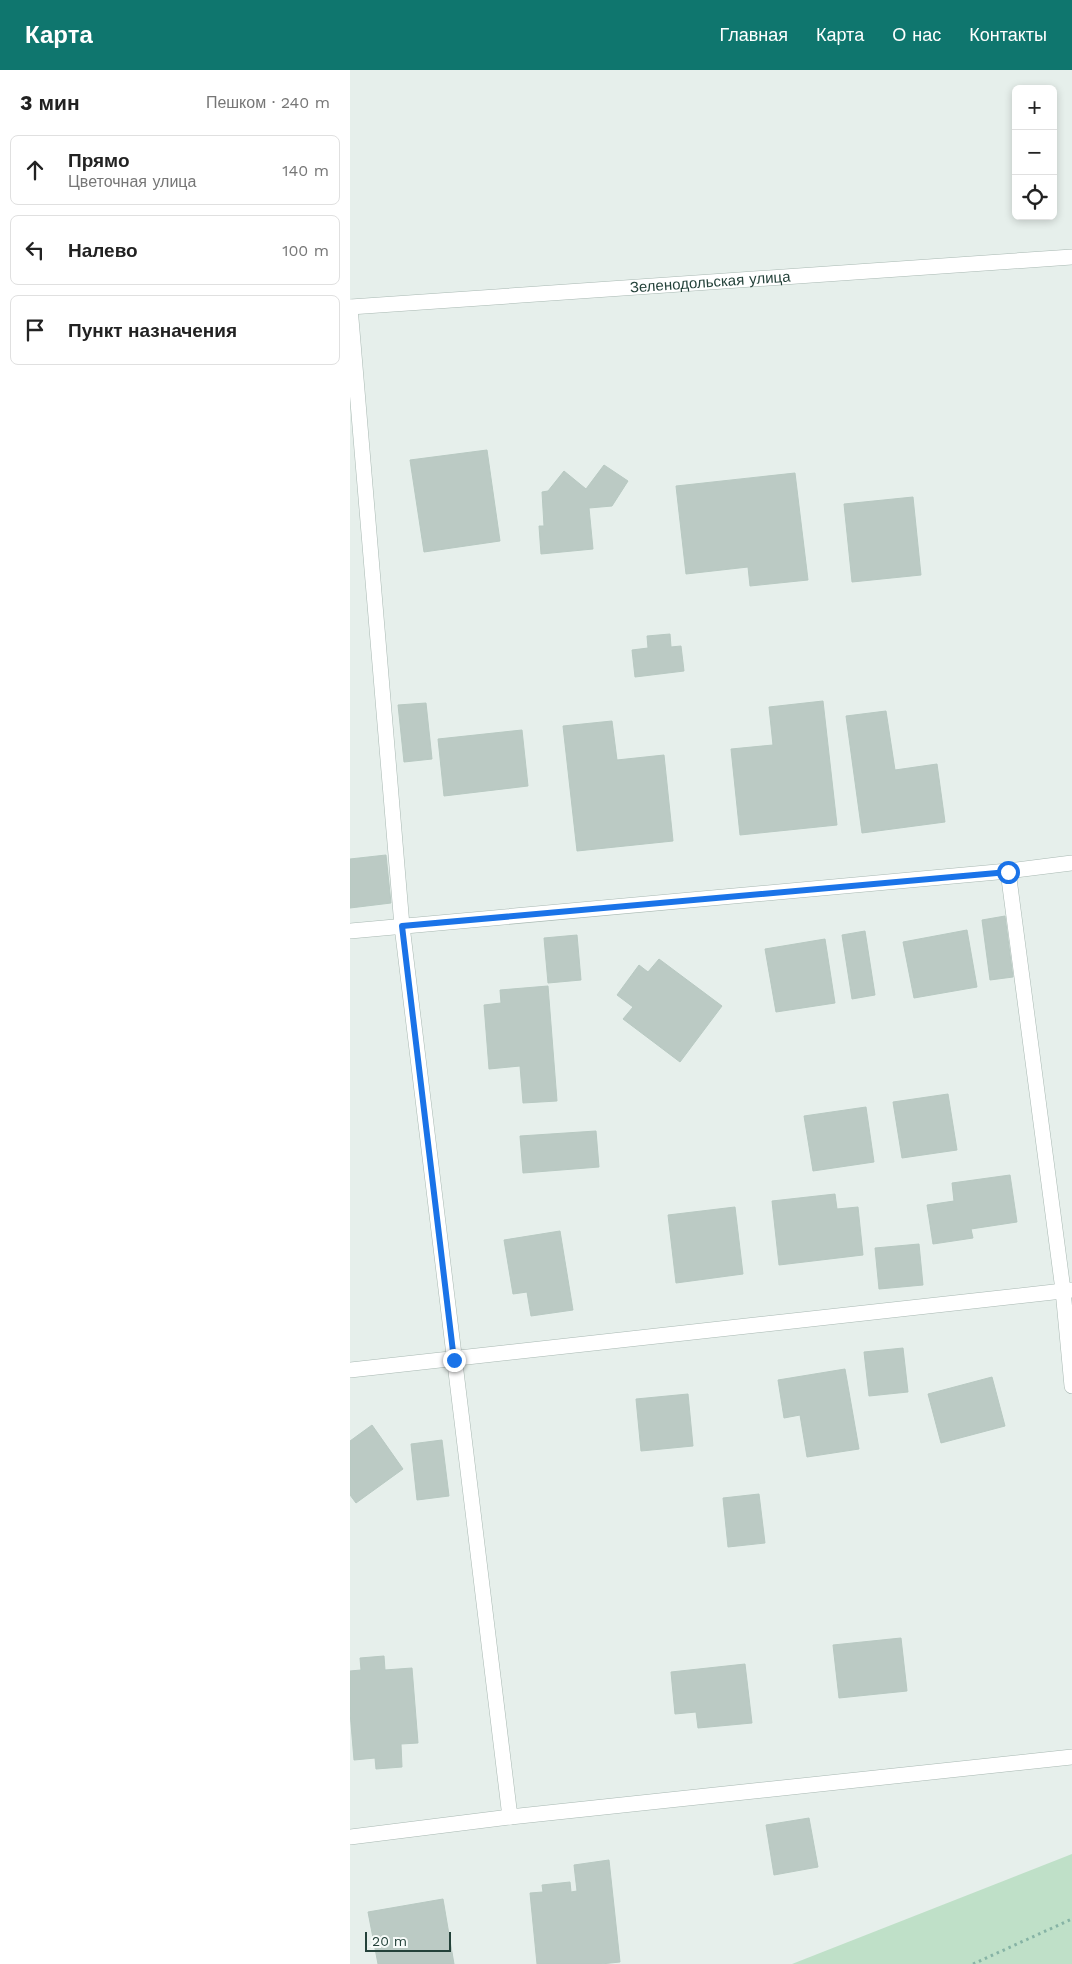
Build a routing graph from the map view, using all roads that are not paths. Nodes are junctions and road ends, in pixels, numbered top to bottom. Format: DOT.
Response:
graph roads {
  1 [pos="1072,257"];
  2 [pos="350,307"];
  3 [pos="1072,863"];
  4 [pos="1008,872"];
  5 [pos="402,926"];
  6 [pos="350,931"];
  7 [pos="1068,1290"];
  8 [pos="454,1360"];
  9 [pos="350,1370"];
  10 [pos="1072,1386"];
  11 [pos="1072,1757"];
  12 [pos="510,1817"];
  13 [pos="350,1837"];
  1 -- 2 [label="lane, Зеленодольская улица"];
  2 -- 5 [label="lane"];
  3 -- 4 [label="lane"];
  4 -- 5 [label="lane"];
  4 -- 7 [label="lane"];
  5 -- 6 [label="lane"];
  5 -- 8 [label="lane"];
  7 -- 8 [label="lane"];
  7 -- 10 [label="lane"];
  8 -- 9 [label="lane"];
  8 -- 12 [label="lane"];
  11 -- 12 [label="lane"];
  12 -- 13 [label="lane"];
}
